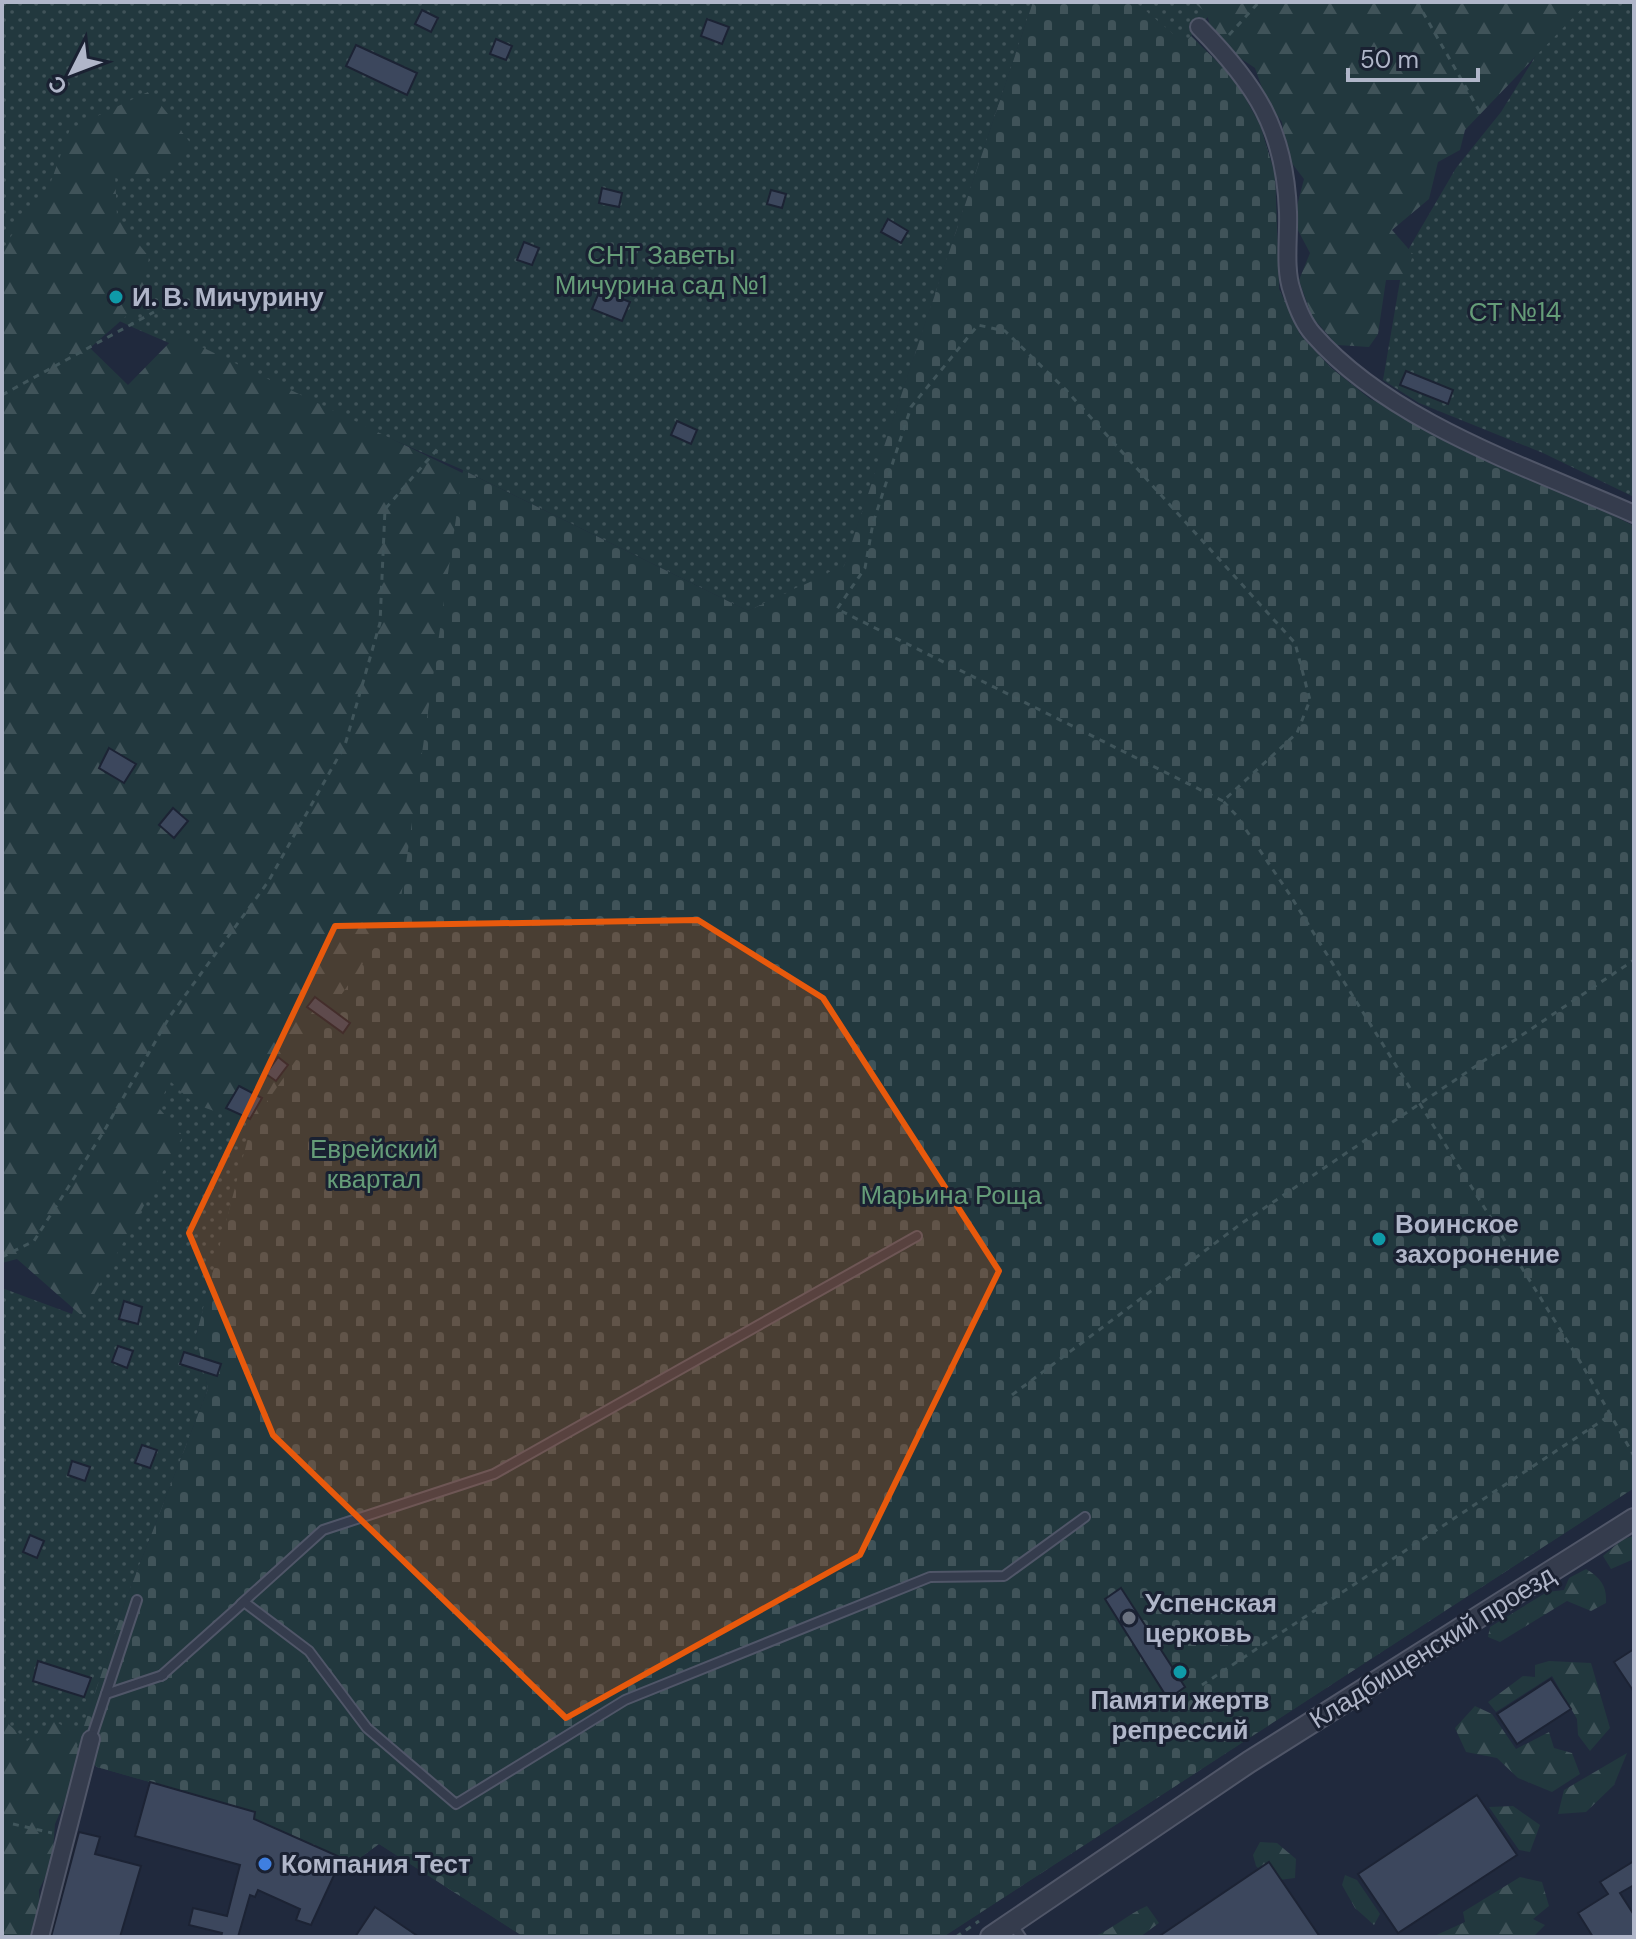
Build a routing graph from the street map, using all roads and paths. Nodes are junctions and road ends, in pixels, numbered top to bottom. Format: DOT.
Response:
graph roads {
  1 [pos="1259,2"];
  2 [pos="1417,2"];
  3 [pos="1199,27"];
  4 [pos="1218,47"];
  5 [pos="1480,112"];
  6 [pos="154,312"];
  7 [pos="2,395"];
  8 [pos="440,446"];
  9 [pos="1634,514"];
  10 [pos="1223,801"];
  11 [pos="1634,960"];
  12 [pos="1420,1105"];
  13 [pos="917,1236"];
  14 [pos="2,1257"];
  15 [pos="1012,1395"];
  16 [pos="1610,1415"];
  17 [pos="1634,1456"];
  18 [pos="1085,1517"];
  19 [pos="1634,1519"];
  20 [pos="137,1600"];
  21 [pos="244,1602"];
  22 [pos="1202,1685"];
  23 [pos="106,1694"];
  24 [pos="91,1739"];
  25 [pos="13,1824"];
  26 [pos="66,1836"];
  27 [pos="1016,1930"];
  28 [pos="40,1937"];
  29 [pos="991,1937"];
  1 -- 4 [label="path"];
  2 -- 5 [label="path"];
  3 -- 4 [label="street"];
  4 -- 9 [label="street"];
  6 -- 7 [label="path"];
  8 -- 14 [label="path"];
  10 -- 10 [label="path"];
  10 -- 12 [label="path"];
  11 -- 12 [label="path"];
  12 -- 15 [label="path"];
  12 -- 16 [label="path"];
  13 -- 21 [label="lane"];
  16 -- 17 [label="path"];
  16 -- 22 [label="path"];
  18 -- 21 [label="lane"];
  19 -- 27 [label="street, Кладбищенский проезд"];
  20 -- 23 [label="lane"];
  21 -- 23 [label="lane"];
  23 -- 24 [label="lane"];
  24 -- 26 [label="street"];
  25 -- 26 [label="path"];
  26 -- 28 [label="street"];
  27 -- 29 [label="street, Кладбищенский проезд"];
}
